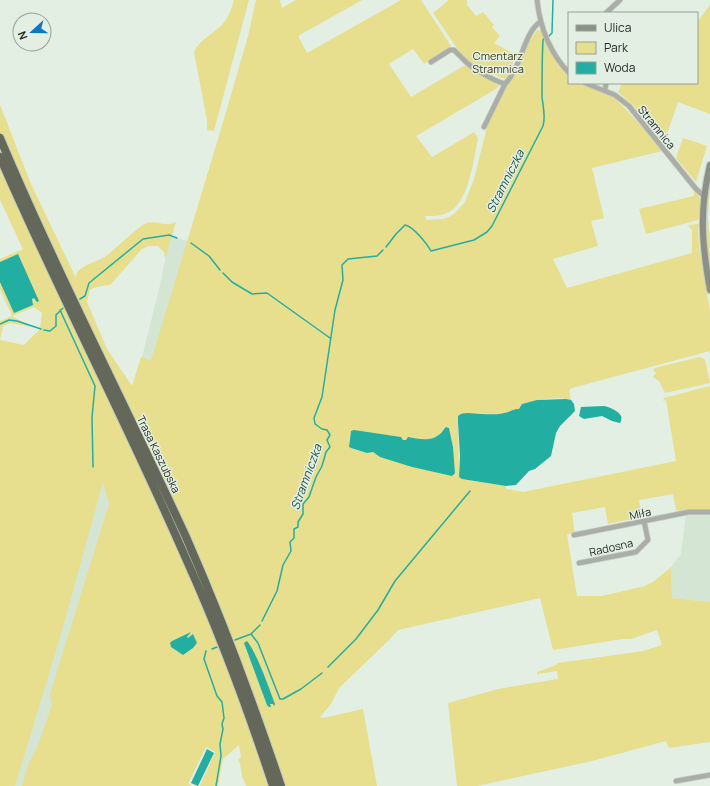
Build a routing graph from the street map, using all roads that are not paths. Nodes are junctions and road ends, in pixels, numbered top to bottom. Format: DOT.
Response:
graph roads {
  1 [pos="537,0"];
  2 [pos="620,0"];
  3 [pos="607,12"];
  4 [pos="540,22"];
  5 [pos="431,62"];
  6 [pos="568,72"];
  7 [pos="506,84"];
  8 [pos="588,84"];
  9 [pos="606,84"];
  10 [pos="605,91"];
  11 [pos="484,127"];
  12 [pos="0,138"];
  13 [pos="0,157"];
  14 [pos="710,166"];
  15 [pos="704,196"];
  16 [pos="710,290"];
  17 [pos="710,512"];
  18 [pos="644,521"];
  19 [pos="574,535"];
  20 [pos="579,563"];
  21 [pos="710,775"];
  22 [pos="676,781"];
  23 [pos="273,786"];
  24 [pos="281,786"];
  1 -- 4 [label="street"];
  2 -- 3 [label="street"];
  4 -- 6 [label="street"];
  4 -- 7 [label="street"];
  5 -- 7 [label="street"];
  7 -- 11 [label="street"];
  8 -- 10 [label="street, Stramnica"];
  9 -- 10 [label="street"];
  10 -- 15 [label="street, Stramnica"];
  12 -- 24 [label="highway, Trasa Kaszubska"];
  13 -- 23 [label="highway, Trasa Kaszubska"];
  14 -- 15 [label="main road"];
  15 -- 16 [label="main road"];
  17 -- 18 [label="street, Miła"];
  18 -- 19 [label="street, Miła"];
  18 -- 20 [label="street, Radosna"];
  21 -- 22 [label="street"];
}
